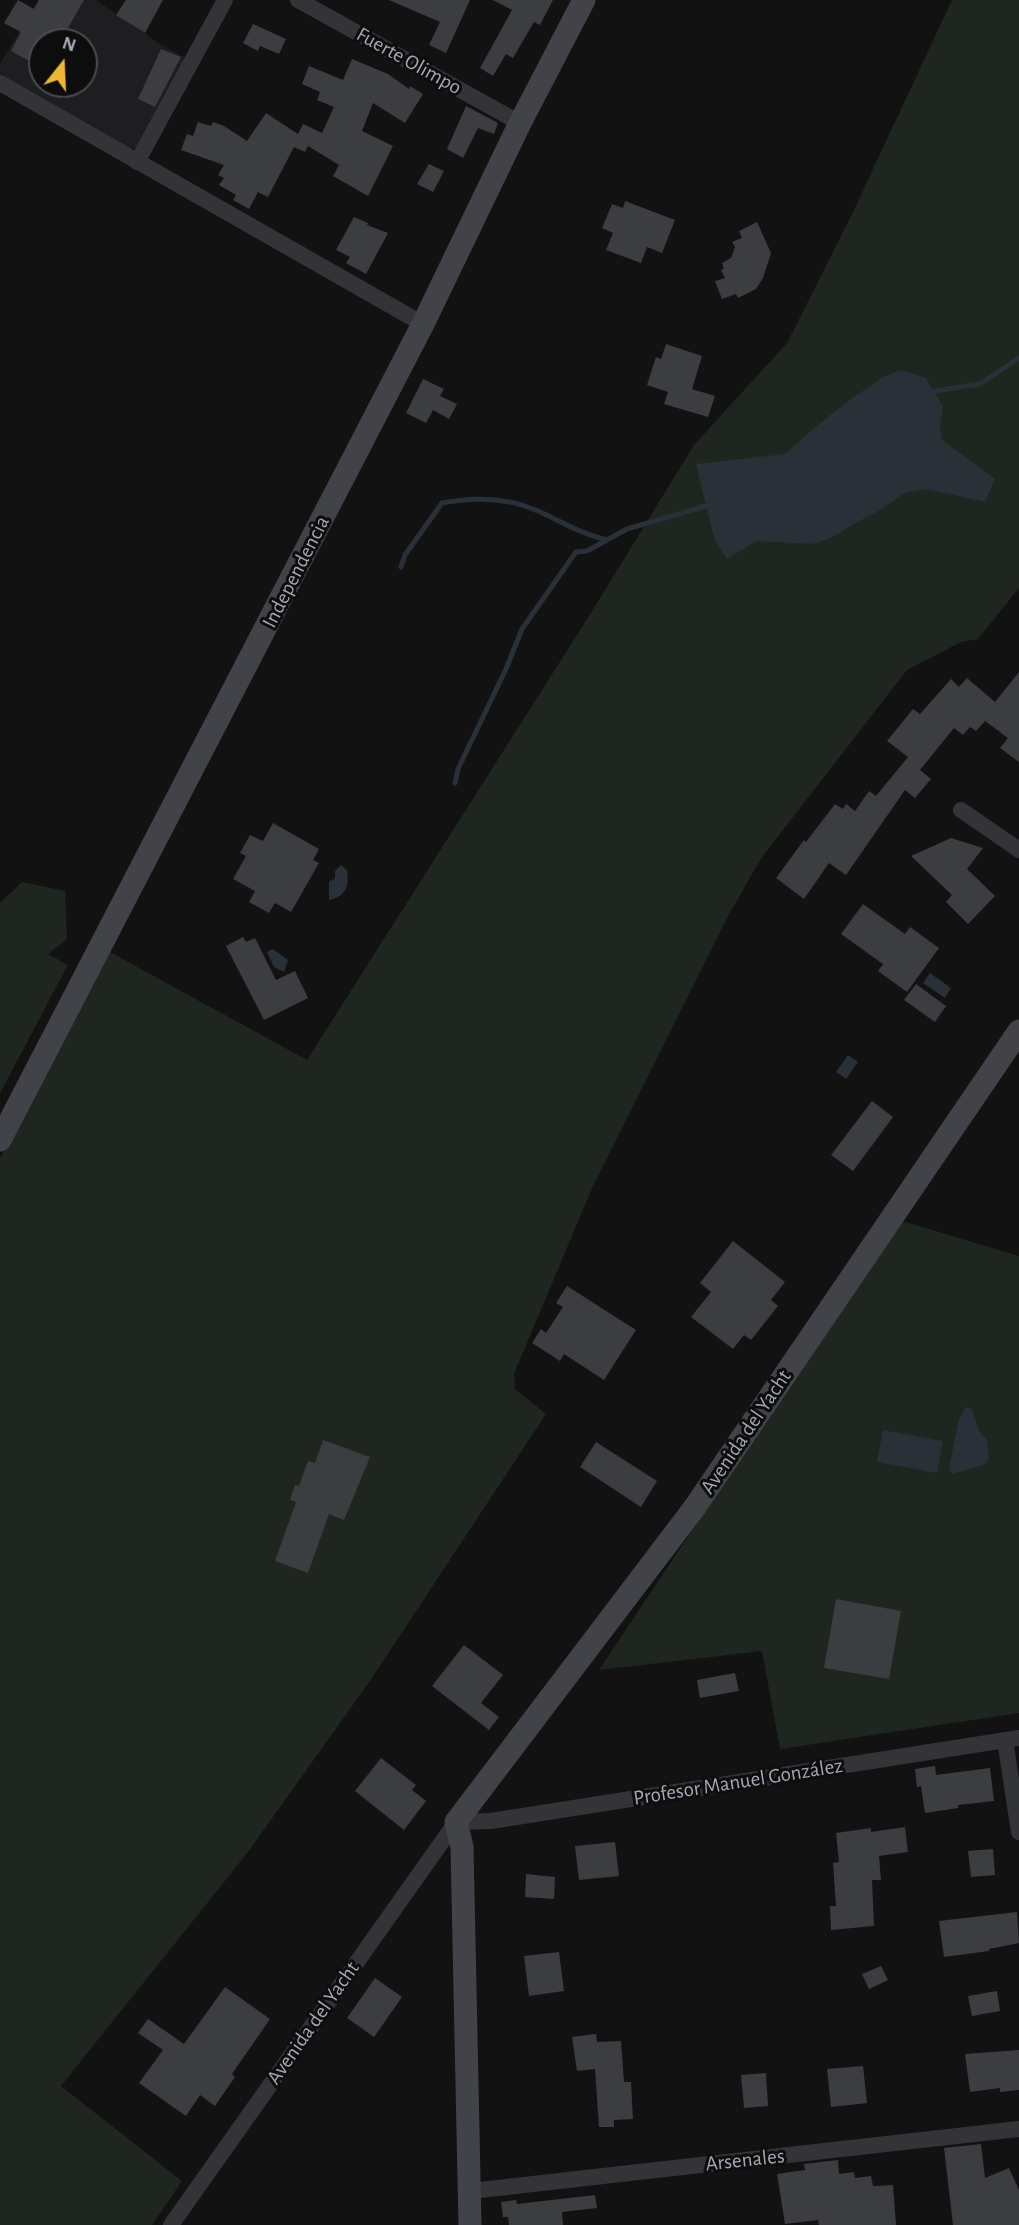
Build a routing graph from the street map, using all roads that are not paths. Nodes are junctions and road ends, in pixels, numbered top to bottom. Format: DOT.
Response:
graph roads {
  1 [pos="225,0"];
  2 [pos="298,0"];
  3 [pos="584,0"];
  4 [pos="0,83"];
  5 [pos="520,122"];
  6 [pos="137,162"];
  7 [pos="424,324"];
  8 [pos="961,810"];
  9 [pos="1019,850"];
  10 [pos="1019,1031"];
  11 [pos="0,1140"];
  12 [pos="1012,1739"];
  13 [pos="456,1822"];
  14 [pos="1019,1832"];
  15 [pos="1019,2129"];
  16 [pos="471,2191"];
  17 [pos="171,2225"];
  18 [pos="470,2225"];
  1 -- 6 [label="street"];
  2 -- 5 [label="street, Fuerte Olimpo"];
  3 -- 5 [label="street, Independencia"];
  4 -- 6 [label="street"];
  5 -- 7 [label="street, Independencia"];
  6 -- 7 [label="street"];
  7 -- 11 [label="street, Independencia"];
  8 -- 9 [label="street"];
  10 -- 13 [label="street, Avenida del Yacht"];
  12 -- 13 [label="street, Profesor Manuel González"];
  12 -- 14 [label="street"];
  13 -- 16 [label="street"];
  13 -- 17 [label="street, Avenida del Yacht"];
  15 -- 16 [label="street, Arsenales"];
  16 -- 18 [label="street"];
}
